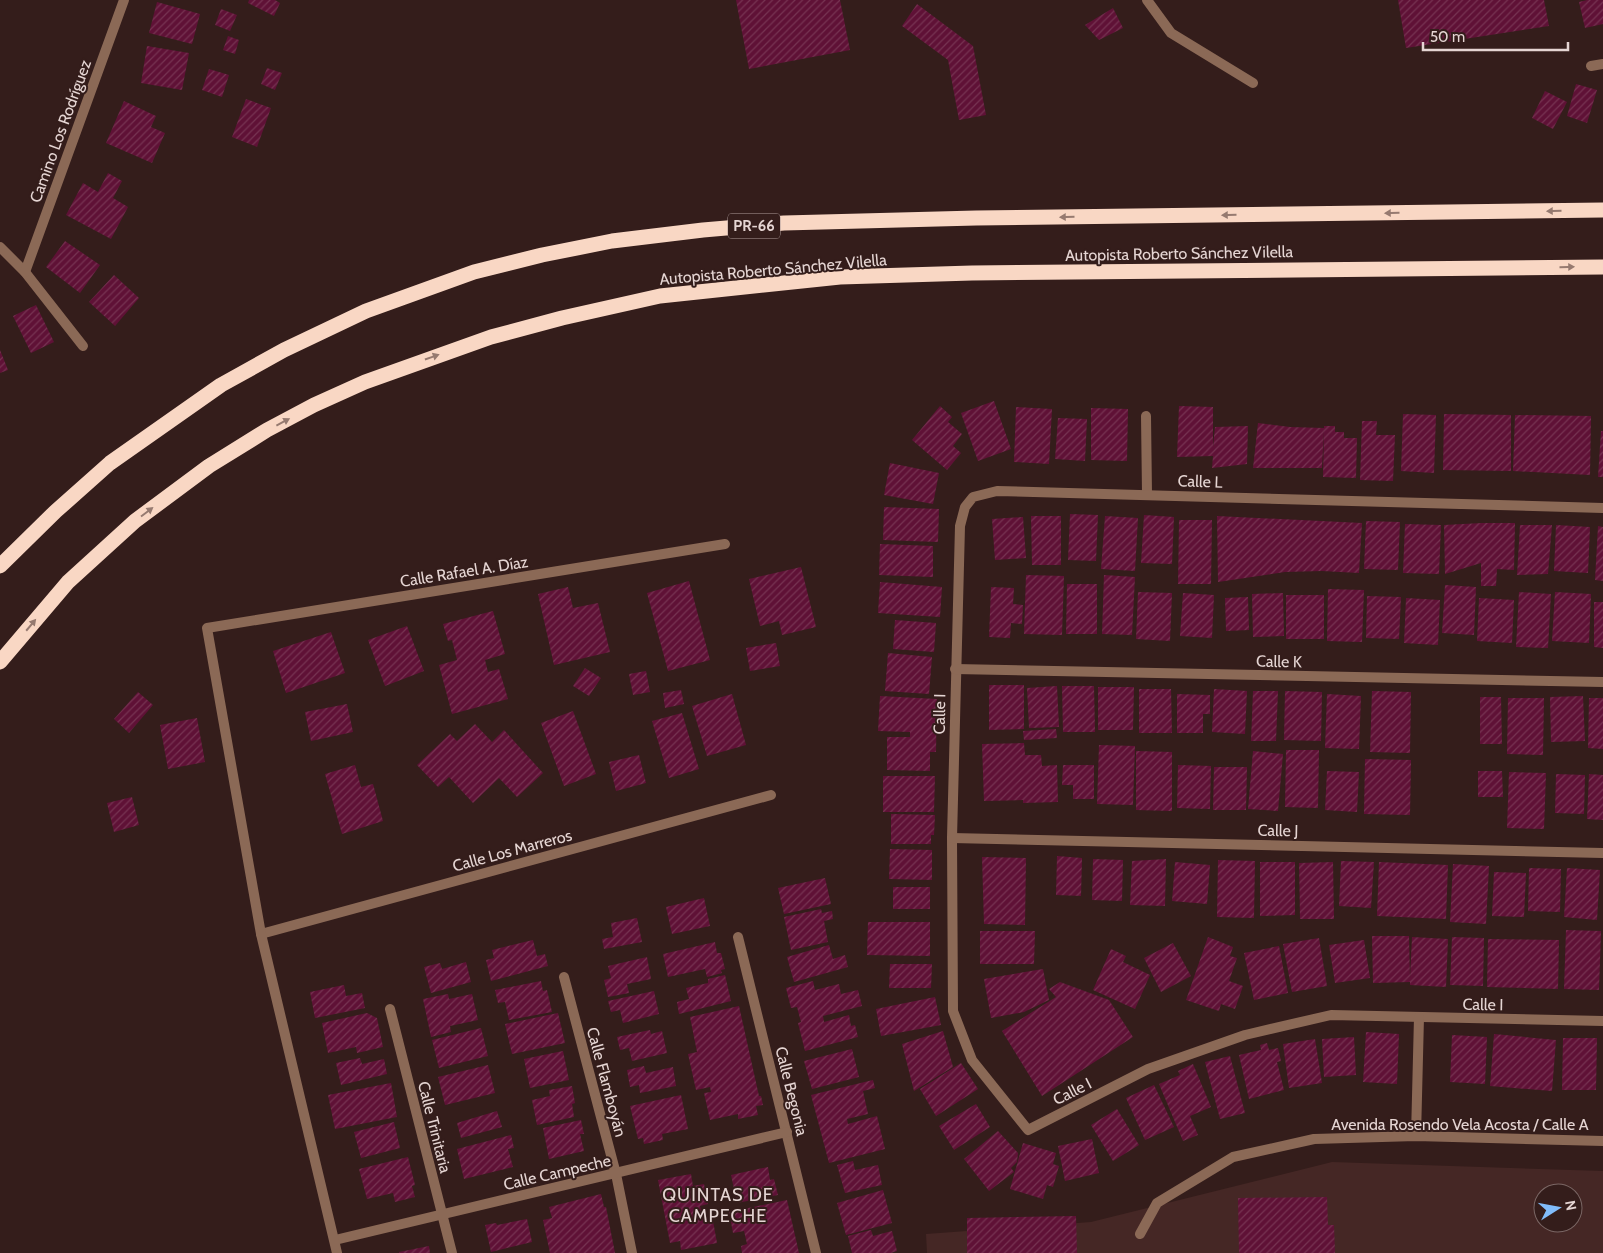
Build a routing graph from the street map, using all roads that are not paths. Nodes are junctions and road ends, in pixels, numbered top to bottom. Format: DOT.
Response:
graph roads {
  1 [pos="124,0"];
  2 [pos="1147,0"];
  3 [pos="1603,64"];
  4 [pos="1591,66"];
  5 [pos="1253,83"];
  6 [pos="1603,210"];
  7 [pos="0,246"];
  8 [pos="1603,266"];
  9 [pos="25,272"];
  10 [pos="84,346"];
  11 [pos="1146,416"];
  12 [pos="1146,494"];
  13 [pos="1603,508"];
  14 [pos="725,544"];
  15 [pos="0,566"];
  16 [pos="0,662"];
  17 [pos="955,669"];
  18 [pos="1603,682"];
  19 [pos="771,796"];
  20 [pos="952,838"];
  21 [pos="1603,853"];
  22 [pos="261,934"];
  23 [pos="738,936"];
  24 [pos="564,977"];
  25 [pos="390,1009"];
  26 [pos="1419,1017"];
  27 [pos="1603,1021"];
  28 [pos="786,1132"];
  29 [pos="1416,1136"];
  30 [pos="1603,1141"];
  31 [pos="616,1174"];
  32 [pos="442,1214"];
  33 [pos="1140,1234"];
  34 [pos="335,1240"];
  35 [pos="337,1253"];
  36 [pos="452,1253"];
  37 [pos="632,1253"];
  38 [pos="816,1253"];
  1 -- 9 [label="street, Camino Los Rodríguez"];
  2 -- 5 [label="street"];
  3 -- 4 [label="street"];
  6 -- 15 [label="highway, PR-66, one-way"];
  7 -- 9 [label="street"];
  16 -- 8 [label="highway, Autopista Roberto Sánchez Vilella, one-way"];
  9 -- 10 [label="street"];
  11 -- 12 [label="street"];
  12 -- 13 [label="street, Calle L"];
  12 -- 17 [label="street, Calle L"];
  14 -- 22 [label="street, Calle Rafael A. Díaz"];
  17 -- 18 [label="street, Calle K"];
  17 -- 20 [label="street, Calle I"];
  19 -- 22 [label="street, Calle Los Marreros"];
  20 -- 21 [label="street, Calle J"];
  20 -- 26 [label="street, Calle I"];
  22 -- 34 [label="street"];
  23 -- 28 [label="street, Calle Begonia"];
  24 -- 31 [label="street, Calle Flamboyán"];
  25 -- 32 [label="street, Calle Trinitaria"];
  26 -- 27 [label="street, Calle I"];
  26 -- 29 [label="street"];
  28 -- 31 [label="street, Calle Campeche"];
  28 -- 38 [label="street, Calle Begonia"];
  29 -- 30 [label="street, Avenida Rosendo Vela Acosta / Calle A"];
  29 -- 33 [label="street, Avenida Rosendo Vela Acosta / Calle A"];
  31 -- 32 [label="street, Calle Campeche"];
  31 -- 37 [label="street, Calle Flamboyán"];
  32 -- 34 [label="street, Calle Campeche"];
  32 -- 36 [label="street, Calle Trinitaria"];
  34 -- 35 [label="street"];
}
